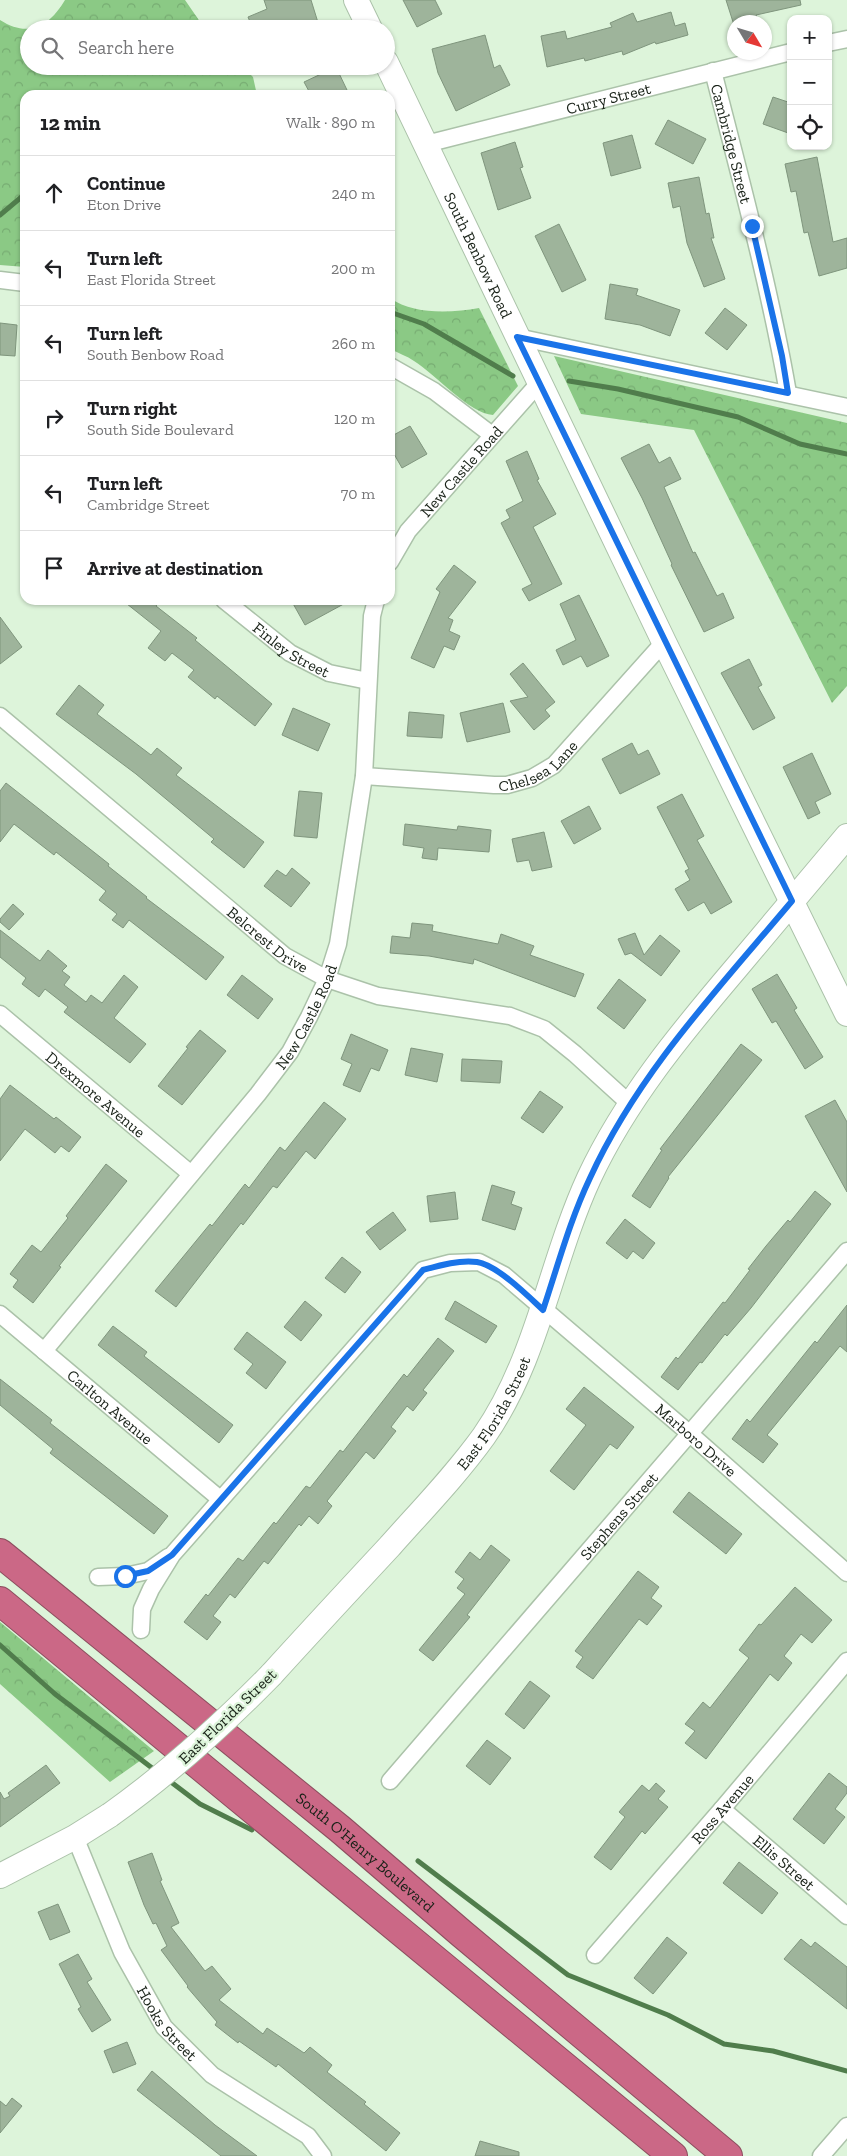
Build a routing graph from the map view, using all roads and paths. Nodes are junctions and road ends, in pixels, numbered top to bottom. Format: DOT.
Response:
graph roads {
  1 [pos="356,0"];
  2 [pos="366,20"];
  3 [pos="847,39"];
  4 [pos="832,42"];
  5 [pos="787,53"];
  6 [pos="713,71"];
  7 [pos="392,75"];
  8 [pos="426,144"];
  9 [pos="0,280"];
  10 [pos="20,282"];
  11 [pos="517,337"];
  12 [pos="395,369"];
  13 [pos="539,383"];
  14 [pos="788,393"];
  15 [pos="847,407"];
  16 [pos="492,436"];
  17 [pos="395,553"];
  18 [pos="230,605"];
  19 [pos="375,605"];
  20 [pos="664,642"];
  21 [pos="368,681"];
  22 [pos="0,716"];
  23 [pos="364,776"];
  24 [pos="847,836"];
  25 [pos="792,901"];
  26 [pos="327,979"];
  27 [pos="0,1014"];
  28 [pos="847,1014"];
  29 [pos="630,1104"];
  30 [pos="191,1174"];
  31 [pos="847,1251"];
  32 [pos="543,1310"];
  33 [pos="0,1314"];
  34 [pos="44,1350"];
  35 [pos="689,1432"];
  36 [pos="220,1499"];
  37 [pos="0,1553"];
  38 [pos="172,1555"];
  39 [pos="847,1574"];
  40 [pos="98,1577"];
  41 [pos="0,1601"];
  42 [pos="141,1630"];
  43 [pos="847,1661"];
  44 [pos="390,1781"];
  45 [pos="722,1809"];
  46 [pos="75,1837"];
  47 [pos="0,1876"];
  48 [pos="847,1916"];
  49 [pos="595,1955"];
  50 [pos="847,2126"];
  51 [pos="323,2156"];
  52 [pos="673,2156"];
  53 [pos="728,2156"];
  54 [pos="821,2156"];
  1 -- 2 [label="main road"];
  3 -- 4 [label="street"];
  5 -- 6 [label="street, Curry Street"];
  6 -- 8 [label="street, Curry Street"];
  6 -- 14 [label="street, Cambridge Street"];
  7 -- 8 [label="main road, South Benbow Road"];
  8 -- 11 [label="main road, South Benbow Road"];
  9 -- 10 [label="street"];
  11 -- 13 [label="main road, South Benbow Road"];
  11 -- 14 [label="street"];
  12 -- 16 [label="street"];
  13 -- 16 [label="street, New Castle Road"];
  13 -- 20 [label="main road, South Benbow Road"];
  14 -- 15 [label="street"];
  16 -- 17 [label="street, New Castle Road"];
  18 -- 21 [label="street, Finley Street"];
  19 -- 21 [label="street, New Castle Road"];
  20 -- 23 [label="street, Chelsea Lane"];
  20 -- 25 [label="main road, South Benbow Road"];
  21 -- 23 [label="street, New Castle Road"];
  22 -- 26 [label="street, Belcrest Drive"];
  23 -- 26 [label="street, New Castle Road"];
  24 -- 25 [label="main road, East Florida Street"];
  25 -- 28 [label="main road, South Benbow Road"];
  25 -- 29 [label="main road, East Florida Street"];
  26 -- 29 [label="street, Belcrest Drive"];
  26 -- 30 [label="street, New Castle Road"];
  27 -- 30 [label="street, Drexmore Avenue"];
  29 -- 32 [label="main road, East Florida Street"];
  30 -- 34 [label="street, New Castle Road"];
  31 -- 35 [label="street, Stephens Street"];
  32 -- 35 [label="street, Marboro Drive"];
  32 -- 36 [label="street, Marboro Drive"];
  32 -- 46 [label="main road, East Florida Street, bridge"];
  33 -- 34 [label="street, Carlton Avenue"];
  34 -- 36 [label="street, Carlton Avenue"];
  35 -- 39 [label="street, Marboro Drive"];
  35 -- 44 [label="street, Stephens Street"];
  36 -- 38 [label="street, Marboro Drive"];
  37 -- 53 [label="highway, South O'Henry Boulevard"];
  38 -- 40 [label="street"];
  38 -- 42 [label="street"];
  41 -- 52 [label="highway"];
  43 -- 45 [label="street, Ross Avenue"];
  45 -- 48 [label="street, Ellis Street"];
  45 -- 49 [label="street, Ross Avenue"];
  46 -- 47 [label="main road, East Florida Street"];
  46 -- 51 [label="street, Hooks Street"];
  50 -- 54 [label="street"];
}
